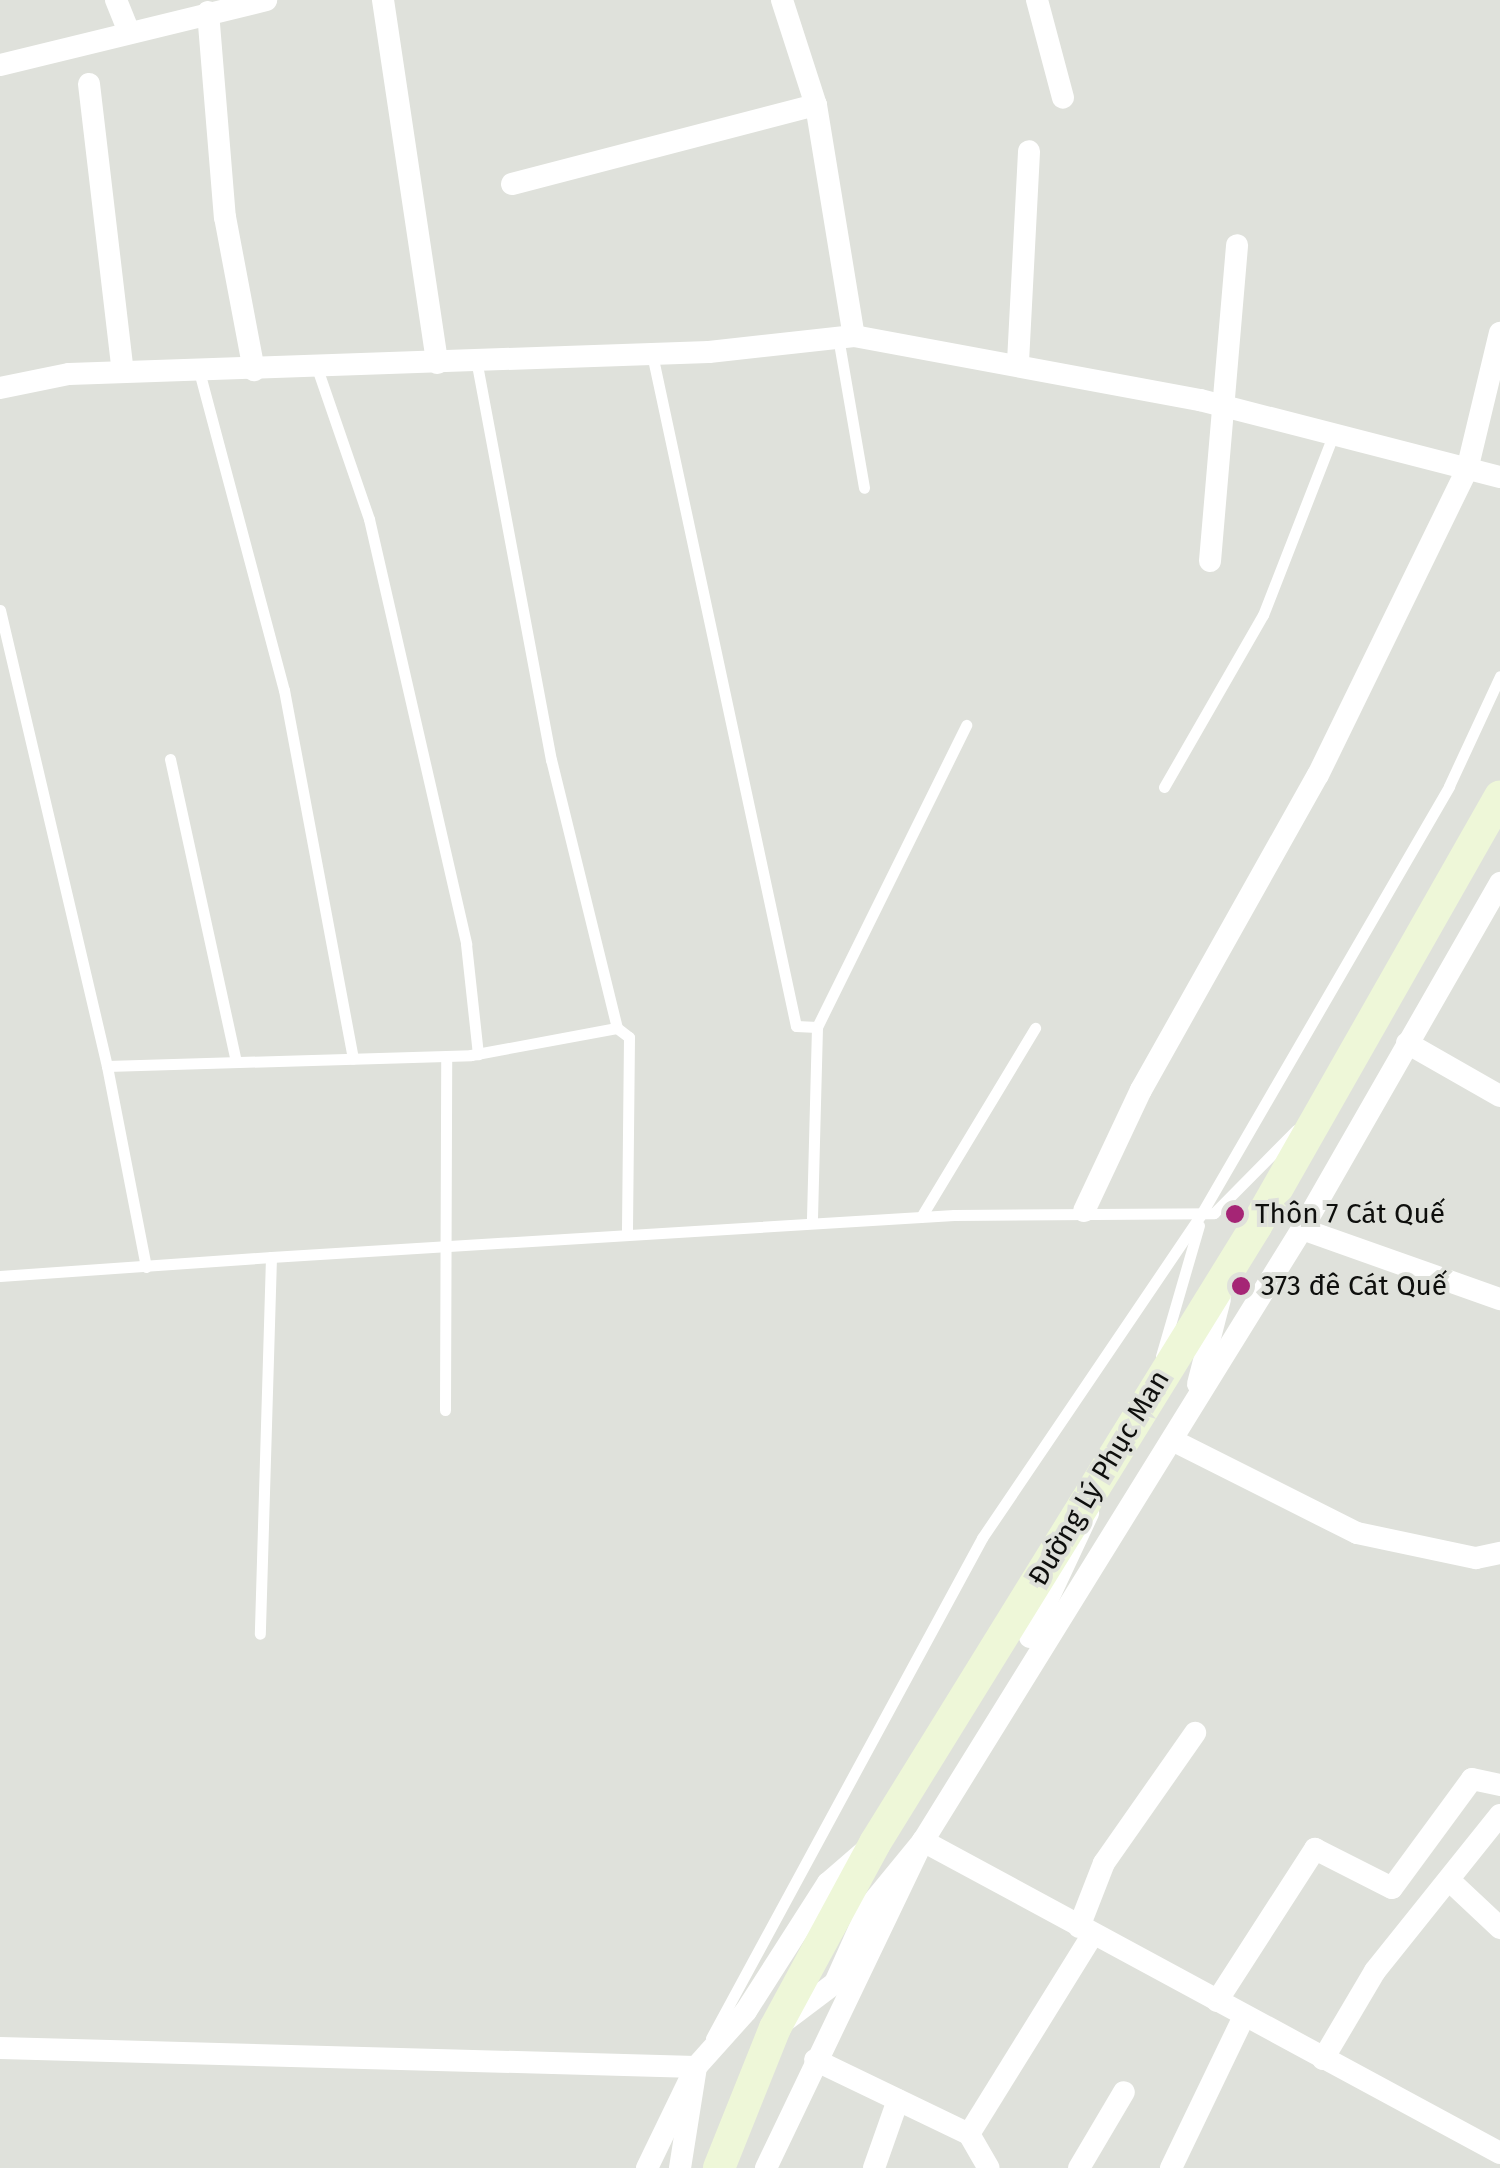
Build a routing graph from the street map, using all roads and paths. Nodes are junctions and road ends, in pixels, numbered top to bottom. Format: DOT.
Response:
graph roads {
  1 [pos="116,0"];
  2 [pos="266,0"];
  3 [pos="383,0"];
  4 [pos="782,0"];
  5 [pos="1036,0"];
  6 [pos="208,12"];
  7 [pos="129,32"];
  8 [pos="0,65"];
  9 [pos="89,84"];
  10 [pos="1063,98"];
  11 [pos="816,105"];
  12 [pos="1029,151"];
  13 [pos="512,184"];
  14 [pos="1237,246"];
  15 [pos="1500,333"];
  16 [pos="846,337"];
  17 [pos="652,354"];
  18 [pos="476,361"];
  19 [pos="1018,362"];
  20 [pos="437,363"];
  21 [pos="316,368"];
  22 [pos="254,370"];
  23 [pos="199,371"];
  24 [pos="123,372"];
  25 [pos="0,388"];
  26 [pos="1226,408"];
  27 [pos="1332,438"];
  28 [pos="1467,470"];
  29 [pos="1500,477"];
  30 [pos="864,488"];
  31 [pos="1210,561"];
  32 [pos="0,610"];
  33 [pos="1500,676"];
  34 [pos="966,725"];
  35 [pos="170,759"];
  36 [pos="1164,787"];
  37 [pos="1500,797"];
  38 [pos="1500,844"];
  39 [pos="1460,872"];
  40 [pos="1500,883"];
  41 [pos="817,1027"];
  42 [pos="616,1028"];
  43 [pos="1035,1028"];
  44 [pos="1408,1043"];
  45 [pos="478,1054"];
  46 [pos="446,1056"];
  47 [pos="353,1059"];
  48 [pos="236,1062"];
  49 [pos="107,1066"];
  50 [pos="1332,1094"];
  51 [pos="1500,1096"];
  52 [pos="1084,1211"];
  53 [pos="1203,1211"];
  54 [pos="922,1217"];
  55 [pos="812,1222"];
  56 [pos="1302,1229"];
  57 [pos="627,1231"];
  58 [pos="450,1239"];
  59 [pos="271,1258"];
  60 [pos="146,1267"];
  61 [pos="1227,1273"];
  62 [pos="0,1276"];
  63 [pos="1500,1299"];
  64 [pos="1152,1387"];
  65 [pos="1193,1407"];
  66 [pos="445,1410"];
  67 [pos="1172,1440"];
  68 [pos="1096,1486"];
  69 [pos="1500,1553"];
  70 [pos="260,1634"];
  71 [pos="1196,1734"];
  72 [pos="1500,1784"];
  73 [pos="1500,1815"];
  74 [pos="936,1818"];
  75 [pos="923,1841"];
  76 [pos="875,1843"];
  77 [pos="1450,1881"];
  78 [pos="1500,1928"];
  79 [pos="1086,1930"];
  80 [pos="1217,2001"];
  81 [pos="1244,2016"];
  82 [pos="775,2028"];
  83 [pos="710,2041"];
  84 [pos="0,2048"];
  85 [pos="1324,2059"];
  86 [pos="815,2060"];
  87 [pos="693,2073"];
  88 [pos="1124,2092"];
  89 [pos="898,2100"];
  90 [pos="969,2134"];
  91 [pos="1498,2158"];
  92 [pos="647,2168"];
  93 [pos="680,2168"];
  94 [pos="719,2168"];
  95 [pos="766,2168"];
  96 [pos="874,2168"];
  97 [pos="989,2168"];
  98 [pos="1079,2168"];
  99 [pos="1171,2168"];
  1 -- 7 [label="street"];
  2 -- 6 [label="street"];
  3 -- 20 [label="street"];
  4 -- 11 [label="street"];
  5 -- 10 [label="street"];
  6 -- 7 [label="street"];
  6 -- 22 [label="street"];
  7 -- 8 [label="street"];
  9 -- 24 [label="street"];
  11 -- 13 [label="street"];
  11 -- 16 [label="street"];
  12 -- 19 [label="street"];
  14 -- 26 [label="street"];
  15 -- 28 [label="street"];
  16 -- 17 [label="street"];
  16 -- 19 [label="street"];
  16 -- 30 [label="lane"];
  17 -- 18 [label="street"];
  17 -- 41 [label="lane"];
  18 -- 20 [label="street"];
  18 -- 42 [label="lane"];
  19 -- 26 [label="street"];
  20 -- 21 [label="street"];
  21 -- 22 [label="street"];
  21 -- 45 [label="lane"];
  22 -- 23 [label="street"];
  23 -- 24 [label="street"];
  23 -- 47 [label="lane"];
  24 -- 25 [label="street"];
  26 -- 27 [label="street"];
  26 -- 31 [label="street"];
  27 -- 28 [label="street"];
  27 -- 36 [label="lane"];
  28 -- 29 [label="street"];
  28 -- 52 [label="street"];
  32 -- 49 [label="lane"];
  33 -- 53 [label="lane"];
  34 -- 41 [label="lane"];
  35 -- 48 [label="lane"];
  37 -- 39 [label="main road, Đường Lý Phục Man"];
  38 -- 39 [label="main road"];
  39 -- 50 [label="main road, Đường Lý Phục Man"];
  40 -- 44 [label="street"];
  41 -- 55 [label="lane"];
  42 -- 45 [label="lane"];
  42 -- 57 [label="lane"];
  43 -- 54 [label="lane"];
  44 -- 51 [label="street"];
  44 -- 56 [label="street"];
  45 -- 46 [label="lane"];
  46 -- 47 [label="lane"];
  46 -- 58 [label="lane"];
  47 -- 48 [label="lane"];
  48 -- 49 [label="lane"];
  49 -- 60 [label="lane"];
  50 -- 53 [label="lane"];
  50 -- 61 [label="main road, Đường Lý Phục Man"];
  52 -- 53 [label="lane"];
  52 -- 54 [label="lane"];
  53 -- 64 [label="lane"];
  53 -- 83 [label="lane"];
  54 -- 55 [label="lane"];
  55 -- 57 [label="lane"];
  56 -- 63 [label="street"];
  56 -- 65 [label="street"];
  57 -- 58 [label="lane"];
  58 -- 59 [label="lane"];
  58 -- 66 [label="lane"];
  59 -- 60 [label="lane"];
  59 -- 70 [label="lane"];
  60 -- 62 [label="lane"];
  61 -- 64 [label="main road, Đường Lý Phục Man"];
  61 -- 65 [label="street"];
  64 -- 68 [label="main road, Đường Lý Phục Man"];
  65 -- 67 [label="street"];
  67 -- 69 [label="street"];
  67 -- 74 [label="street"];
  68 -- 74 [label="street"];
  68 -- 76 [label="main road, Đường Lý Phục Man"];
  71 -- 79 [label="street"];
  72 -- 80 [label="street"];
  73 -- 77 [label="street"];
  74 -- 75 [label="street"];
  75 -- 79 [label="street"];
  75 -- 82 [label="street"];
  75 -- 86 [label="street"];
  76 -- 82 [label="main road, Đường Lý Phục Man"];
  76 -- 83 [label="street"];
  77 -- 78 [label="street"];
  77 -- 85 [label="street"];
  79 -- 80 [label="street"];
  79 -- 90 [label="street"];
  80 -- 81 [label="street"];
  81 -- 85 [label="street"];
  81 -- 99 [label="street"];
  82 -- 94 [label="main road, Đường Lý Phục Man"];
  83 -- 87 [label="street"];
  84 -- 87 [label="street"];
  85 -- 91 [label="street"];
  86 -- 89 [label="street"];
  86 -- 95 [label="street"];
  87 -- 92 [label="street"];
  87 -- 93 [label="street"];
  88 -- 98 [label="street"];
  89 -- 90 [label="street"];
  89 -- 96 [label="street"];
  90 -- 97 [label="street"];
}
